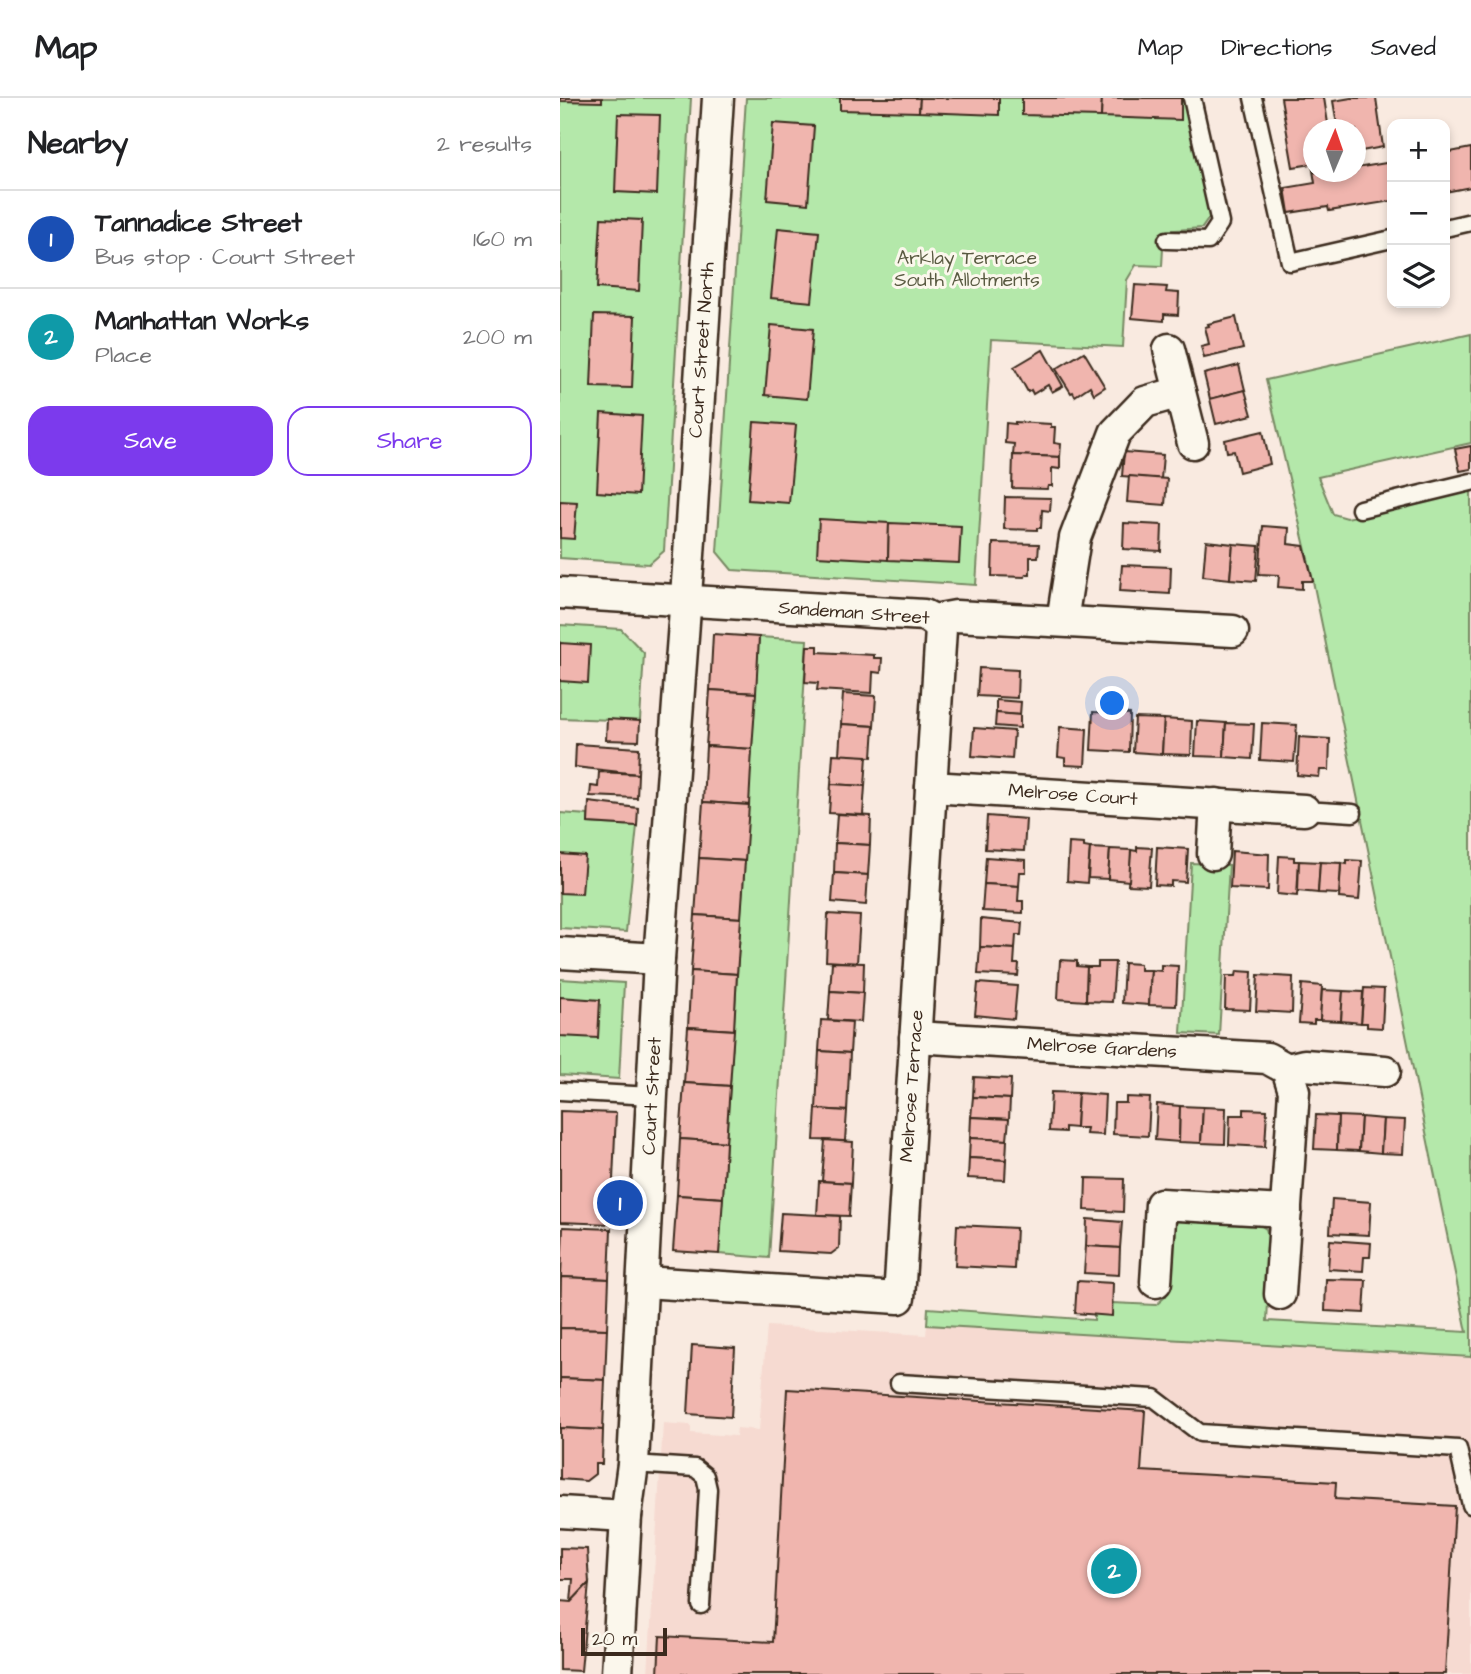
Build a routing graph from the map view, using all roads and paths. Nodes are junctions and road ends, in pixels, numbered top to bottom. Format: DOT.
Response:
graph roads {
  1 [pos="718,98"];
  2 [pos="1192,98"];
  3 [pos="1253,98"];
  4 [pos="1471,222"];
  5 [pos="1450,227"];
  6 [pos="1167,240"];
  7 [pos="1387,240"];
  8 [pos="1169,349"];
  9 [pos="1180,392"];
  10 [pos="1194,443"];
  11 [pos="1471,482"];
  12 [pos="1360,509"];
  13 [pos="560,593"];
  14 [pos="685,601"];
  15 [pos="934,620"];
  16 [pos="1062,621"];
  17 [pos="1233,631"];
  18 [pos="930,787"];
  19 [pos="1216,804"];
  20 [pos="1304,810"];
  21 [pos="1353,813"];
  22 [pos="1213,854"];
  23 [pos="560,953"];
  24 [pos="659,959"];
  25 [pos="915,1037"];
  26 [pos="1287,1069"];
  27 [pos="1385,1071"];
  28 [pos="560,1091"];
  29 [pos="652,1096"];
  30 [pos="1286,1211"];
  31 [pos="643,1282"];
  32 [pos="1156,1282"];
  33 [pos="1280,1294"];
  34 [pos="898,1383"];
  35 [pos="633,1464"];
  36 [pos="1471,1505"];
  37 [pos="560,1512"];
  38 [pos="626,1516"];
  39 [pos="701,1605"];
  40 [pos="617,1674"];
  1 -- 14 [label="street, Court Street North"];
  2 -- 6 [label="lane"];
  3 -- 7 [label="lane"];
  4 -- 5 [label="lane"];
  8 -- 9 [label="street"];
  9 -- 10 [label="street"];
  9 -- 16 [label="street"];
  11 -- 12 [label="lane"];
  13 -- 14 [label="street, Sandeman Street"];
  14 -- 15 [label="street, Sandeman Street"];
  14 -- 24 [label="street, Court Street"];
  15 -- 16 [label="street, Sandeman Street"];
  15 -- 18 [label="street, Melrose Terrace"];
  16 -- 17 [label="street, Sandeman Street"];
  18 -- 19 [label="street, Melrose Court"];
  18 -- 25 [label="street, Melrose Terrace"];
  19 -- 20 [label="street, Melrose Court"];
  19 -- 22 [label="street"];
  20 -- 21 [label="lane"];
  23 -- 24 [label="street"];
  24 -- 29 [label="street, Court Street"];
  25 -- 26 [label="street, Melrose Gardens"];
  25 -- 31 [label="street, Melrose Terrace"];
  26 -- 27 [label="street, Melrose Gardens"];
  26 -- 30 [label="street"];
  28 -- 29 [label="lane"];
  29 -- 31 [label="street, Court Street"];
  30 -- 32 [label="street"];
  30 -- 33 [label="street"];
  31 -- 35 [label="street, Court Street"];
  34 -- 36 [label="lane"];
  35 -- 38 [label="street, Court Street"];
  35 -- 39 [label="lane"];
  37 -- 38 [label="street"];
  38 -- 40 [label="street, Court Street"];
}
